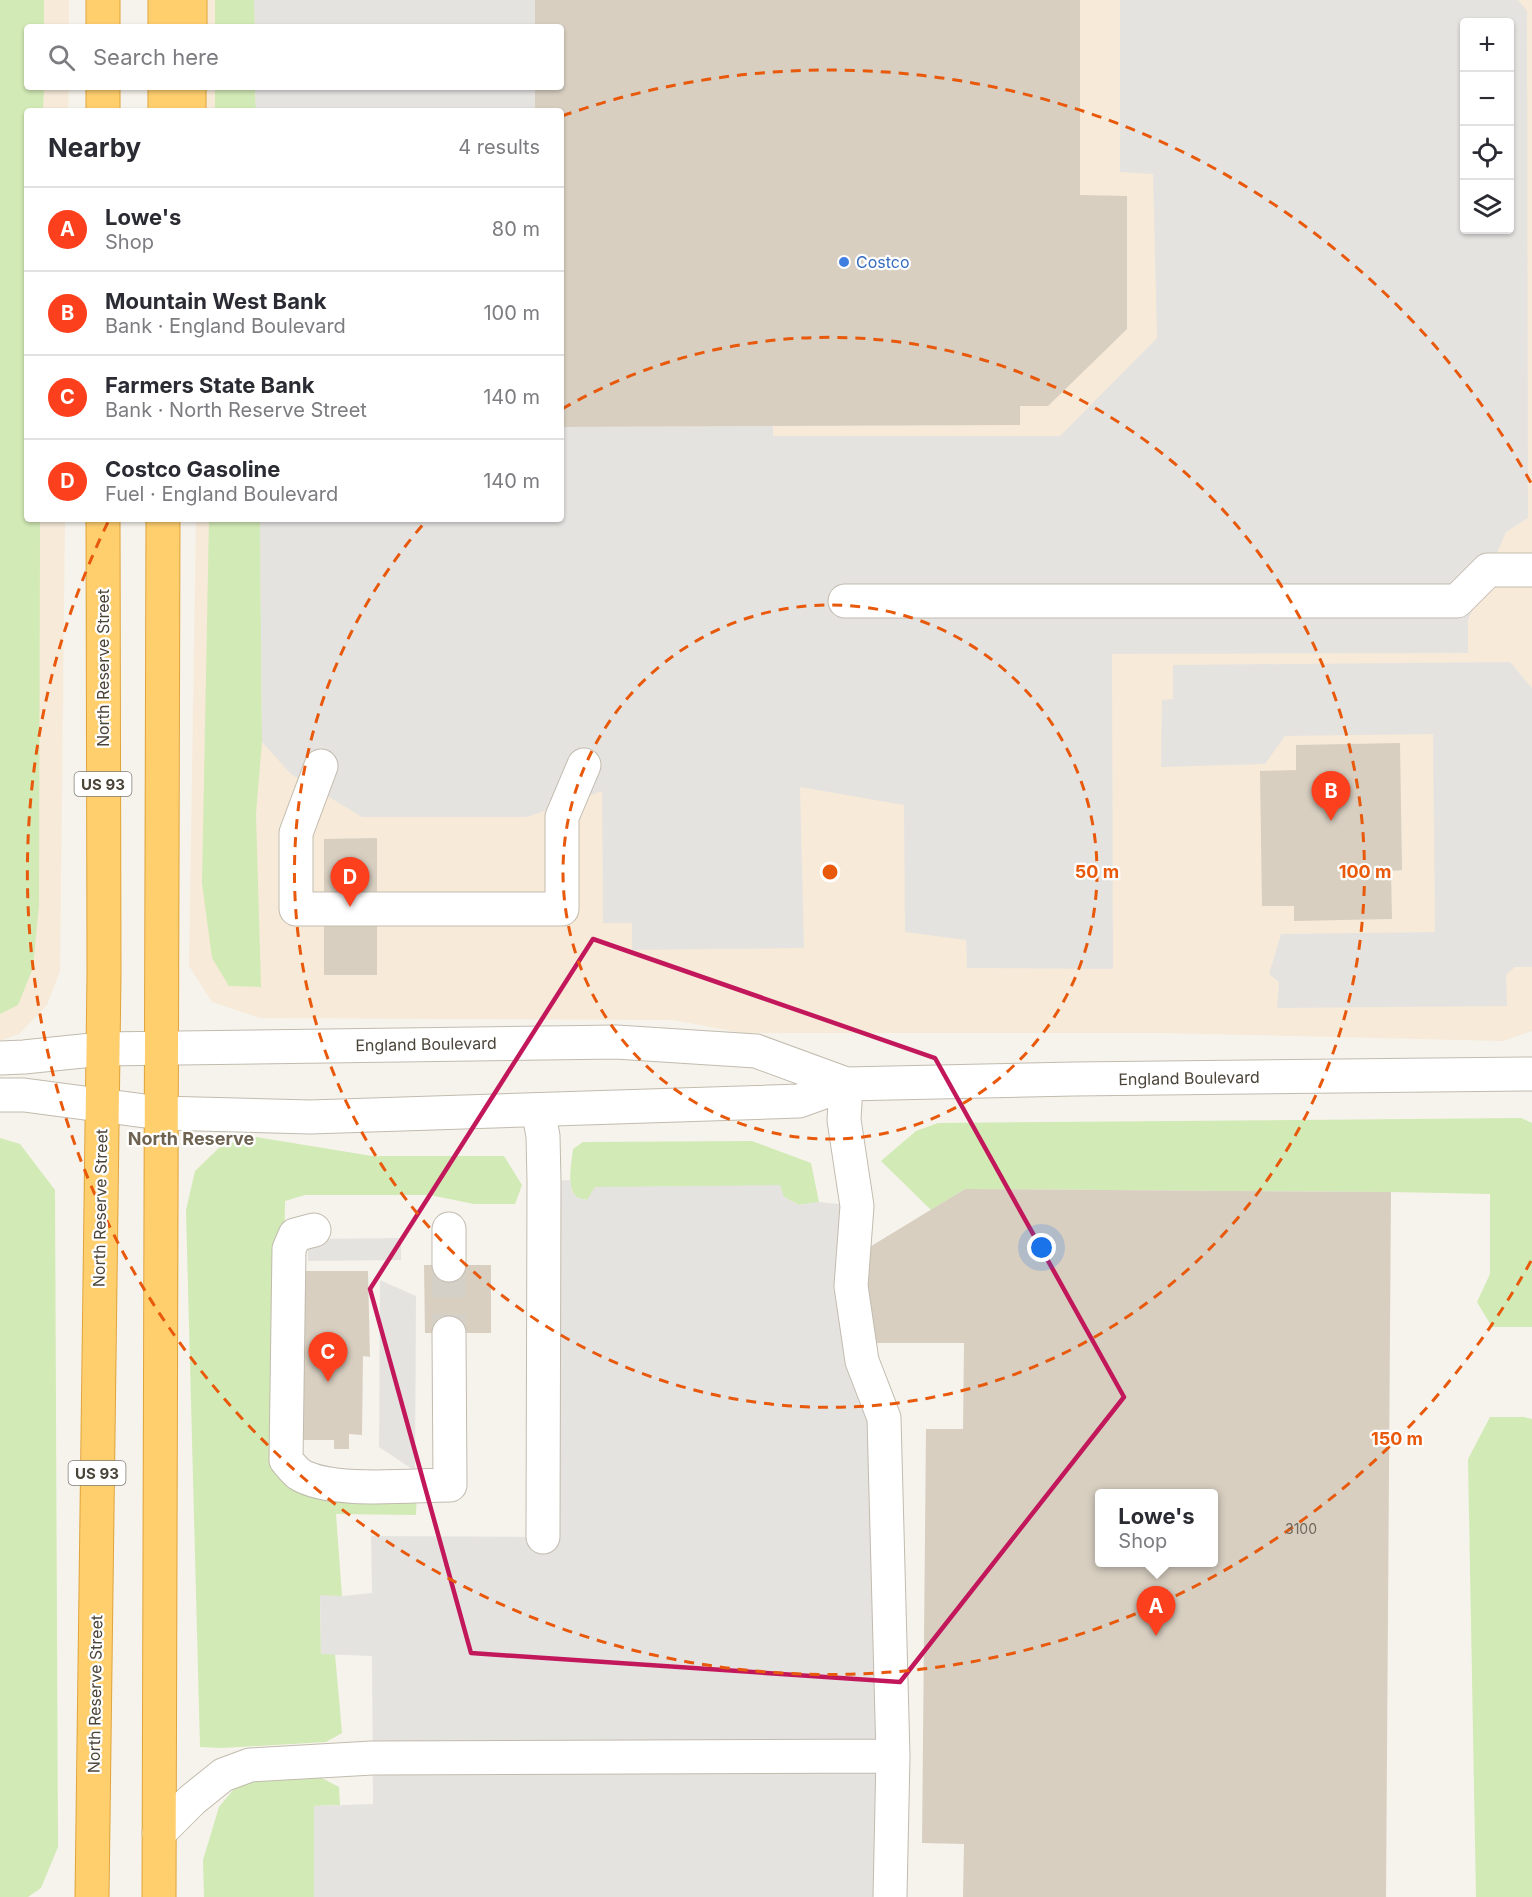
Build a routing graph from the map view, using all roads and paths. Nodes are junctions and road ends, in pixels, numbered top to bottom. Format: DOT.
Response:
graph roads {
  1 [pos="103,0"];
  2 [pos="165,0"];
  3 [pos="190,0"];
  4 [pos="103,24"];
  5 [pos="165,24"];
  6 [pos="190,24"];
  7 [pos="103,90"];
  8 [pos="165,90"];
  9 [pos="189,90"];
  10 [pos="103,108"];
  11 [pos="165,108"];
  12 [pos="189,108"];
  13 [pos="103,522"];
  14 [pos="163,522"];
  15 [pos="183,522"];
  16 [pos="1532,570"];
  17 [pos="163,578"];
  18 [pos="845,601"];
  19 [pos="584,765"];
  20 [pos="321,766"];
  21 [pos="160,1047"];
  22 [pos="102,1048"];
  23 [pos="0,1058"];
  24 [pos="1532,1074"];
  25 [pos="846,1084"];
  26 [pos="0,1095"];
  27 [pos="102,1105"];
  28 [pos="538,1110"];
  29 [pos="160,1113"];
  30 [pos="449,1229"];
  31 [pos="314,1230"];
  32 [pos="449,1265"];
  33 [pos="449,1333"];
  34 [pos="543,1537"];
  35 [pos="893,1756"];
  36 [pos="159,1833"];
  37 [pos="92,1897"];
  38 [pos="159,1897"];
  39 [pos="890,1897"];
  1 -- 4 [label="highway"];
  2 -- 5 [label="highway"];
  3 -- 6 [label="highway"];
  7 -- 10 [label="highway"];
  8 -- 11 [label="highway"];
  9 -- 12 [label="highway"];
  13 -- 22 [label="highway, North Reserve Street / US 93"];
  14 -- 17 [label="highway"];
  15 -- 17 [label="highway"];
  16 -- 18 [label="street"];
  17 -- 21 [label="highway"];
  19 -- 20 [label="street"];
  21 -- 22 [label="street, England Boulevard"];
  21 -- 25 [label="street, England Boulevard"];
  21 -- 29 [label="highway"];
  22 -- 23 [label="street, England Boulevard"];
  22 -- 27 [label="highway, North Reserve Street / US 93"];
  24 -- 25 [label="street, England Boulevard"];
  25 -- 28 [label="street, England Boulevard"];
  25 -- 35 [label="street"];
  26 -- 27 [label="street, England Boulevard"];
  27 -- 29 [label="street, England Boulevard"];
  27 -- 37 [label="highway, North Reserve Street / US 93"];
  28 -- 29 [label="street, England Boulevard"];
  28 -- 34 [label="street"];
  29 -- 36 [label="highway"];
  30 -- 32 [label="street"];
  31 -- 33 [label="street"];
  35 -- 36 [label="street"];
  35 -- 39 [label="street"];
  36 -- 38 [label="highway"];
}
